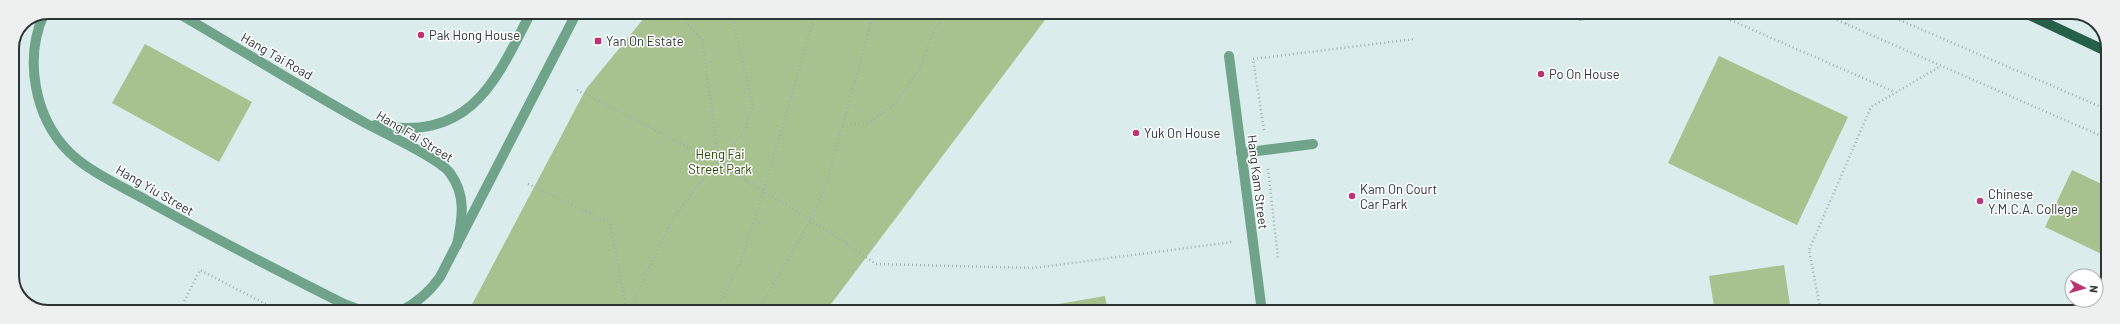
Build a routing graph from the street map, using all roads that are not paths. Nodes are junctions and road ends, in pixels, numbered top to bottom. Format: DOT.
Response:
graph roads {
  1 [pos="188,19"];
  2 [pos="527,19"];
  3 [pos="573,19"];
  4 [pos="2038,19"];
  5 [pos="42,20"];
  6 [pos="2101,49"];
  7 [pos="1229,56"];
  8 [pos="365,123"];
  9 [pos="1313,144"];
  10 [pos="1241,153"];
  11 [pos="457,245"];
  12 [pos="347,305"];
  13 [pos="413,305"];
  14 [pos="1261,305"];
  1 -- 8 [label="street, Hang Tai Road"];
  2 -- 8 [label="street, Hang Fai Street"];
  3 -- 11 [label="street, Hang Fai Street"];
  4 -- 6 [label="main road"];
  5 -- 12 [label="street, Hang Yiu Street"];
  7 -- 10 [label="street, Hang Kam Street"];
  8 -- 11 [label="street, Hang Fai Street"];
  9 -- 10 [label="street"];
  10 -- 14 [label="street, Hang Kam Street"];
  11 -- 13 [label="street, Hang Fai Street"];
}
